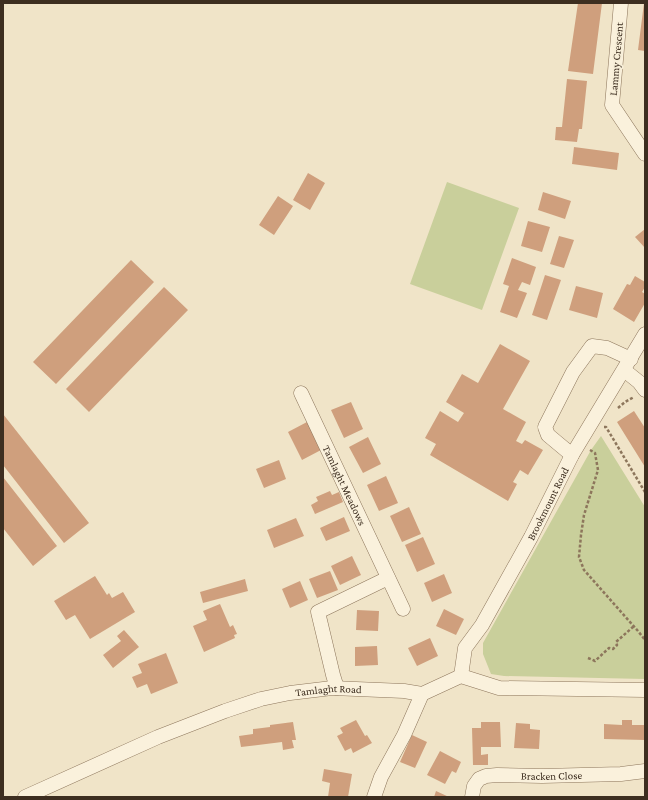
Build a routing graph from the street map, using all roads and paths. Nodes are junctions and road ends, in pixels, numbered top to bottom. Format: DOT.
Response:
graph roads {
  1 [pos="621,3"];
  2 [pos="645,154"];
  3 [pos="645,334"];
  4 [pos="627,364"];
  5 [pos="642,392"];
  6 [pos="301,393"];
  7 [pos="614,414"];
  8 [pos="590,426"];
  9 [pos="575,450"];
  10 [pos="645,492"];
  11 [pos="388,578"];
  12 [pos="402,609"];
  13 [pos="634,626"];
  14 [pos="645,640"];
  15 [pos="588,658"];
  16 [pos="461,676"];
  17 [pos="338,688"];
  18 [pos="645,690"];
  19 [pos="422,694"];
  20 [pos="645,771"];
  21 [pos="25,797"];
  22 [pos="374,797"];
  23 [pos="472,797"];
  1 -- 2 [label="street, Lammy Crescent"];
  3 -- 4 [label="street, Brookmount Road"];
  4 -- 5 [label="street"];
  4 -- 8 [label="street, Brookmount Road"];
  4 -- 9 [label="street"];
  5 -- 7 [label="path"];
  6 -- 11 [label="street, Tamlaght Meadows"];
  8 -- 9 [label="street, Brookmount Road"];
  8 -- 10 [label="path"];
  9 -- 13 [label="path"];
  9 -- 16 [label="street, Brookmount Road"];
  11 -- 12 [label="street, Tamlaght Meadows"];
  11 -- 17 [label="street"];
  13 -- 14 [label="path"];
  13 -- 15 [label="path"];
  16 -- 18 [label="street"];
  16 -- 19 [label="street"];
  17 -- 19 [label="street, Tamlaght Road"];
  17 -- 21 [label="street, Tamlaght Road"];
  19 -- 22 [label="street"];
  20 -- 23 [label="street, Bracken Close"];
}
